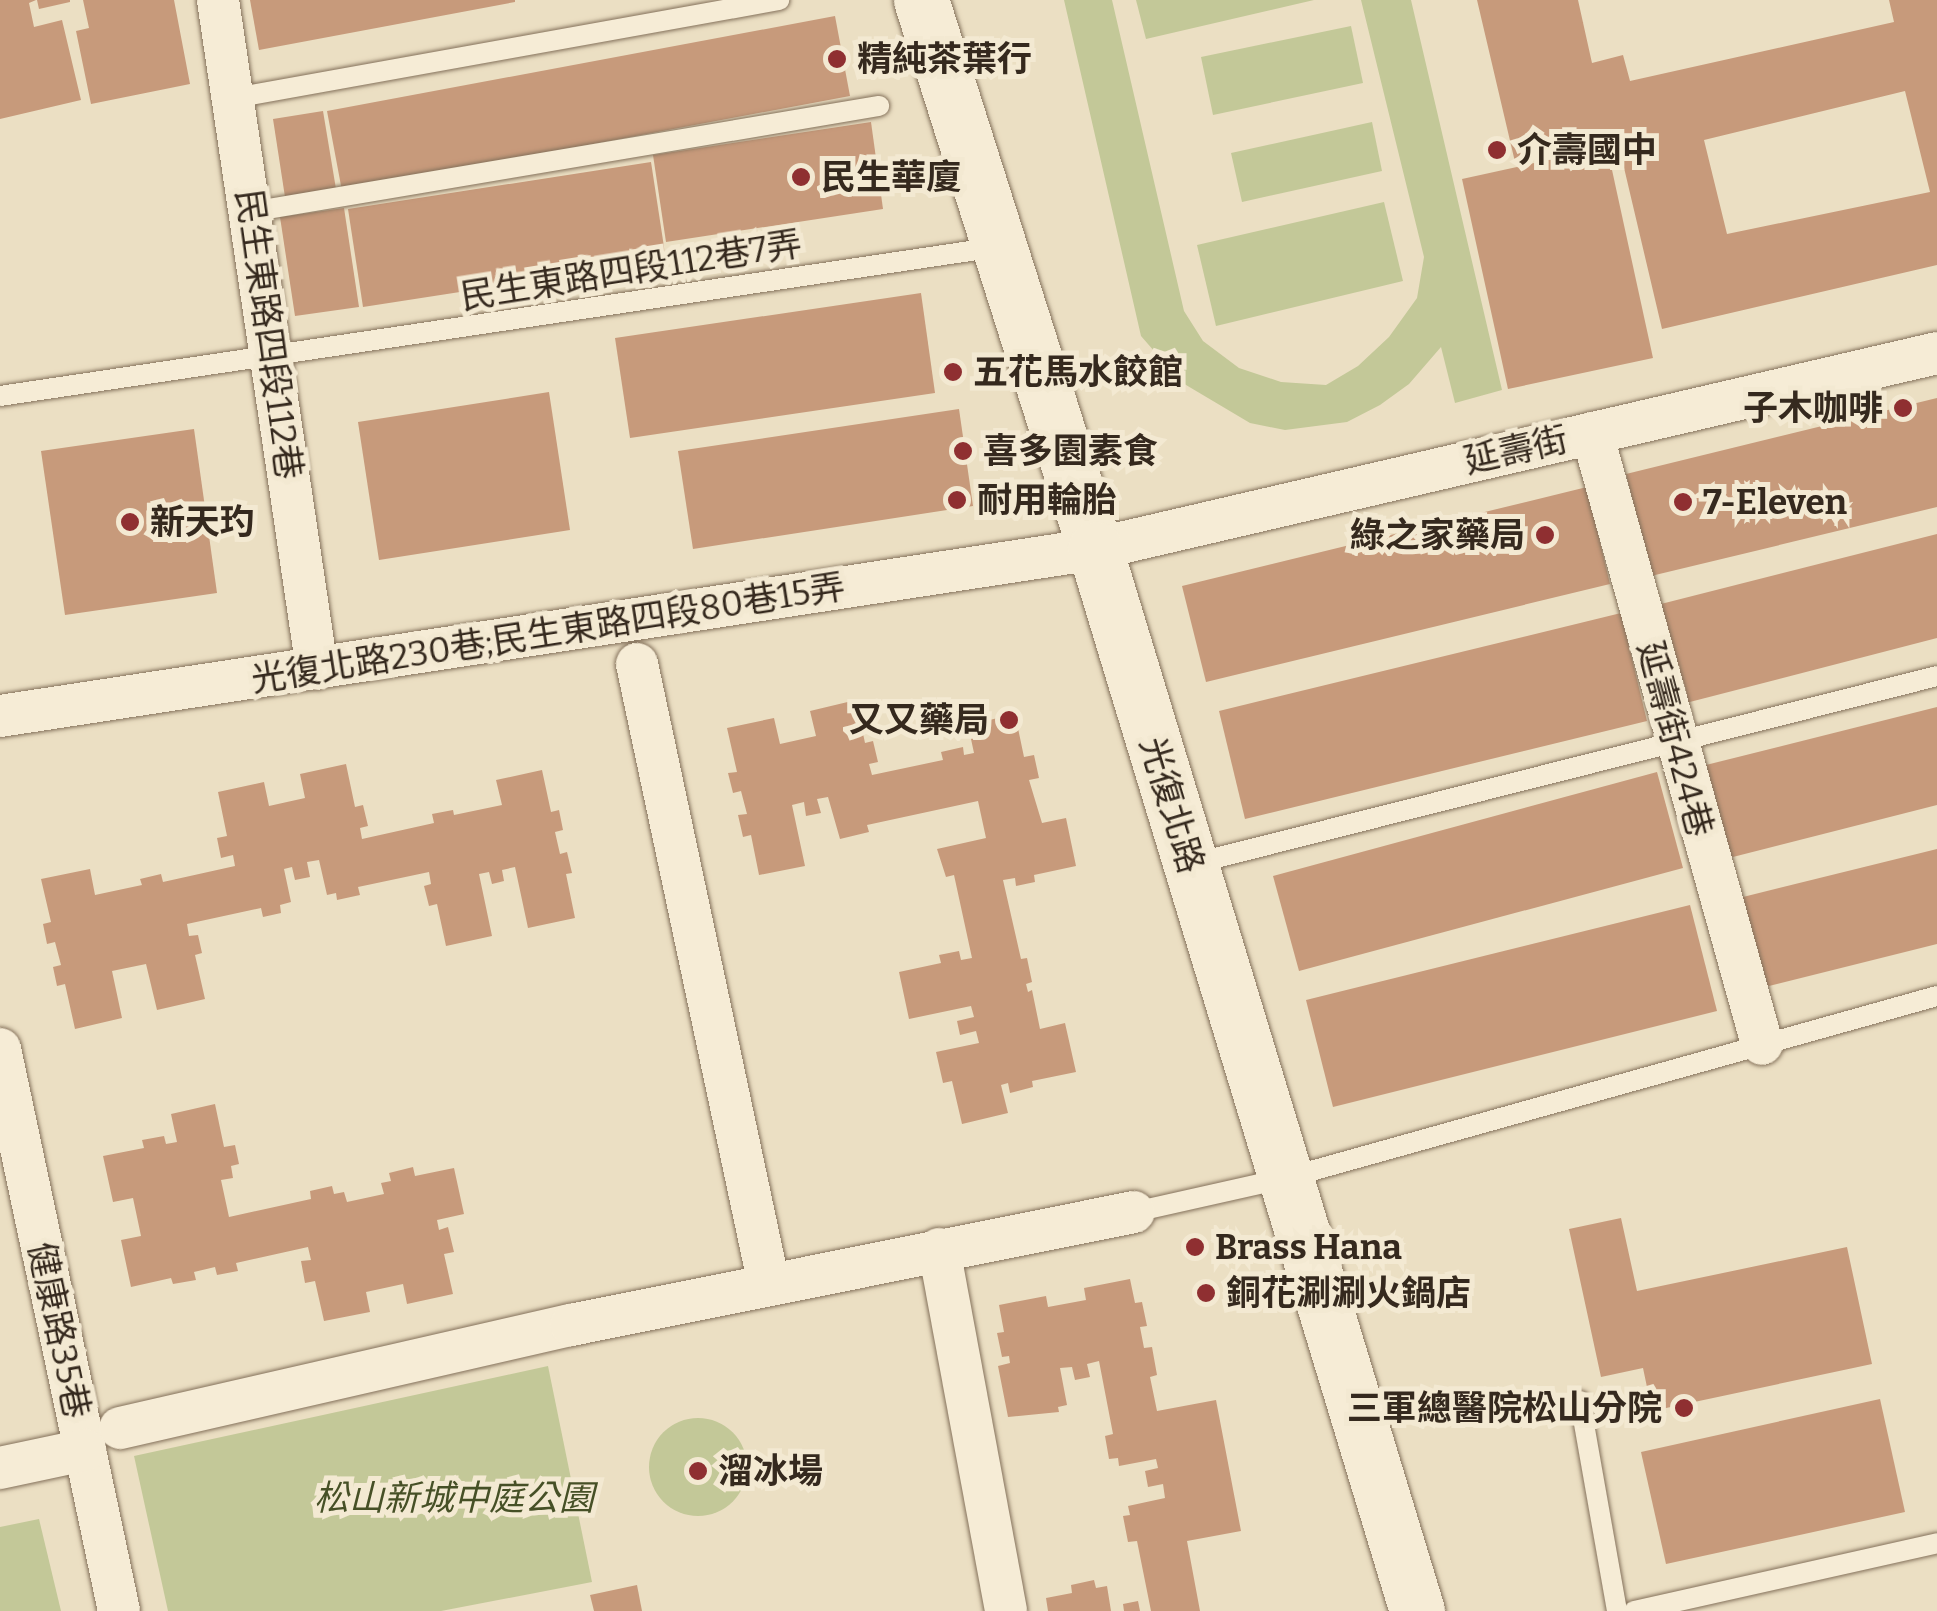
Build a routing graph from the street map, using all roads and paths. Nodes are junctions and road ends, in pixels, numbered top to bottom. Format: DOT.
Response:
graph roads {
  1 [pos="218,0"];
  2 [pos="779,0"];
  3 [pos="921,0"];
  4 [pos="234,98"];
  5 [pos="879,106"];
  6 [pos="250,212"];
  7 [pos="999,247"];
  8 [pos="1937,353"];
  9 [pos="273,358"];
  10 [pos="0,396"];
  11 [pos="1592,433"];
  12 [pos="1095,549"];
  13 [pos="637,664"];
  14 [pos="317,670"];
  15 [pos="1937,676"];
  16 [pos="0,716"];
  17 [pos="1676,742"];
  18 [pos="1190,864"];
  19 [pos="1937,996"];
  20 [pos="1762,1044"];
  21 [pos="0,1049"];
  22 [pos="1286,1178"];
  23 [pos="1134,1212"];
  24 [pos="939,1248"];
  25 [pos="769,1285"];
  26 [pos="1580,1401"];
  27 [pos="102,1439"];
  28 [pos="0,1468"];
  29 [pos="1937,1544"];
  30 [pos="119,1611"];
  31 [pos="1006,1611"];
  32 [pos="1418,1611"];
  33 [pos="1617,1611"];
  34 [pos="1634,1611"];
  1 -- 4 [label="street, 民生東路四段112巷"];
  2 -- 4 [label="lane"];
  3 -- 7 [label="street, 光復北路"];
  4 -- 6 [label="street, 民生東路四段112巷"];
  5 -- 6 [label="lane"];
  6 -- 9 [label="street, 民生東路四段112巷"];
  7 -- 9 [label="lane, 民生東路四段112巷7弄"];
  7 -- 12 [label="street, 光復北路"];
  8 -- 11 [label="street, 延壽街"];
  9 -- 10 [label="lane, 民生東路四段112巷7弄"];
  9 -- 14 [label="street, 民生東路四段112巷"];
  11 -- 12 [label="street, 延壽街"];
  11 -- 17 [label="street, 延壽街424巷"];
  12 -- 14 [label="street, 光復北路230巷;民生東路四段80巷15弄"];
  12 -- 18 [label="street, 光復北路"];
  13 -- 25 [label="street"];
  14 -- 16 [label="street, 光復北路230巷;民生東路四段80巷15弄"];
  15 -- 17 [label="lane"];
  17 -- 18 [label="lane"];
  17 -- 20 [label="street, 延壽街424巷"];
  18 -- 22 [label="street, 光復北路"];
  19 -- 20 [label="lane"];
  20 -- 22 [label="lane"];
  21 -- 27 [label="street, 健康路35巷"];
  22 -- 23 [label="lane"];
  22 -- 32 [label="street, 光復北路"];
  23 -- 24 [label="street"];
  24 -- 25 [label="street"];
  24 -- 31 [label="street"];
  25 -- 27 [label="street"];
  26 -- 33 [label="lane"];
  27 -- 28 [label="street"];
  27 -- 30 [label="street, 健康路35巷"];
  29 -- 34 [label="lane"];
}
